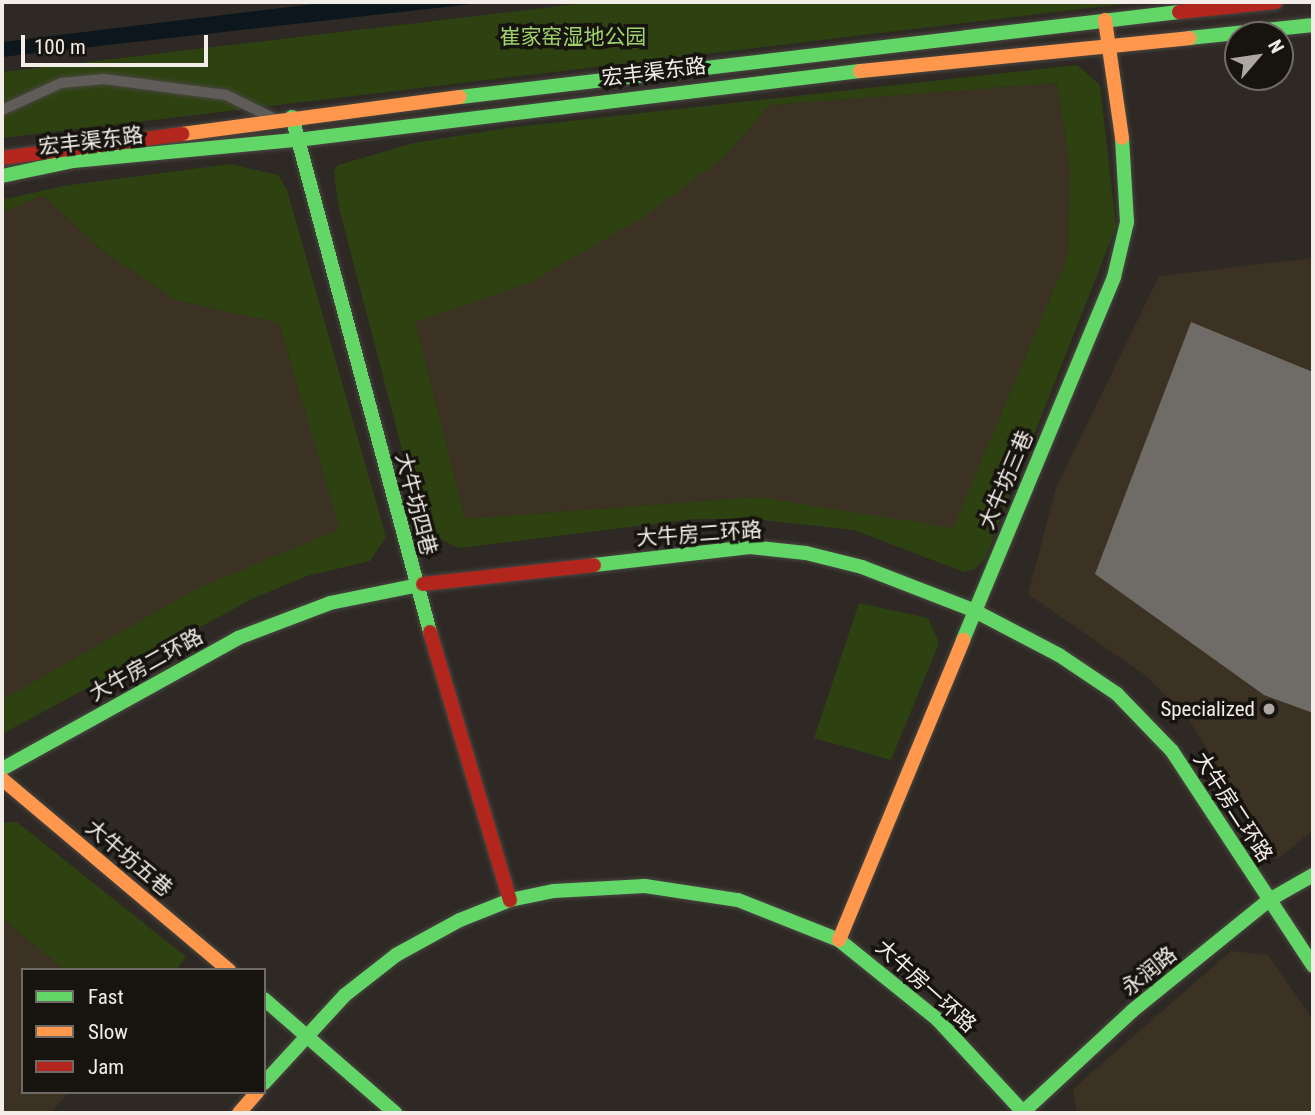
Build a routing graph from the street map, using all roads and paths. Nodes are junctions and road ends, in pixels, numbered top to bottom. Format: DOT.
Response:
graph roads {
  1 [pos="1275,2"];
  2 [pos="1105,20"];
  3 [pos="1313,25"];
  4 [pos="1108,42"];
  5 [pos="2,110"];
  6 [pos="292,117"];
  7 [pos="275,119"];
  8 [pos="297,140"];
  9 [pos="2,158"];
  10 [pos="2,176"];
  11 [pos="416,585"];
  12 [pos="973,610"];
  13 [pos="2,769"];
  14 [pos="2,779"];
  15 [pos="1313,875"];
  16 [pos="510,900"];
  17 [pos="1269,900"];
  18 [pos="839,940"];
  19 [pos="1313,965"];
  20 [pos="227,968"];
  21 [pos="266,1001"];
  22 [pos="306,1034"];
  23 [pos="266,1081"];
  24 [pos="255,1094"];
  25 [pos="239,1113"];
  26 [pos="395,1113"];
  27 [pos="1023,1113"];
  1 -- 2 [label="street, 宏丰渠东路"];
  2 -- 4 [label="street, 大牛坊三巷"];
  2 -- 6 [label="street, 宏丰渠东路"];
  3 -- 4 [label="street, 宏丰渠东路"];
  4 -- 8 [label="street, 宏丰渠东路"];
  4 -- 12 [label="street, 大牛坊三巷"];
  5 -- 7 [label="street"];
  6 -- 7 [label="street, 宏丰渠东路"];
  6 -- 8 [label="street, 大牛坊四巷"];
  7 -- 9 [label="street, 宏丰渠东路"];
  8 -- 10 [label="street, 宏丰渠东路"];
  8 -- 11 [label="street, 大牛坊四巷"];
  11 -- 12 [label="street, 大牛房二环路"];
  11 -- 13 [label="street, 大牛房二环路"];
  11 -- 16 [label="street, 大牛坊四巷"];
  12 -- 17 [label="street, 大牛房二环路"];
  12 -- 18 [label="street, 大牛坊三巷"];
  14 -- 20 [label="street, 大牛坊五巷"];
  15 -- 17 [label="street, 永润路"];
  16 -- 18 [label="street, 大牛房一环路"];
  16 -- 22 [label="street, 大牛房一环路"];
  17 -- 19 [label="street, 大牛房二环路"];
  17 -- 27 [label="street, 永润路"];
  18 -- 27 [label="street, 大牛房一环路"];
  21 -- 22 [label="street"];
  22 -- 23 [label="street, 大牛房一环路"];
  22 -- 26 [label="street"];
  24 -- 25 [label="street"];
}
